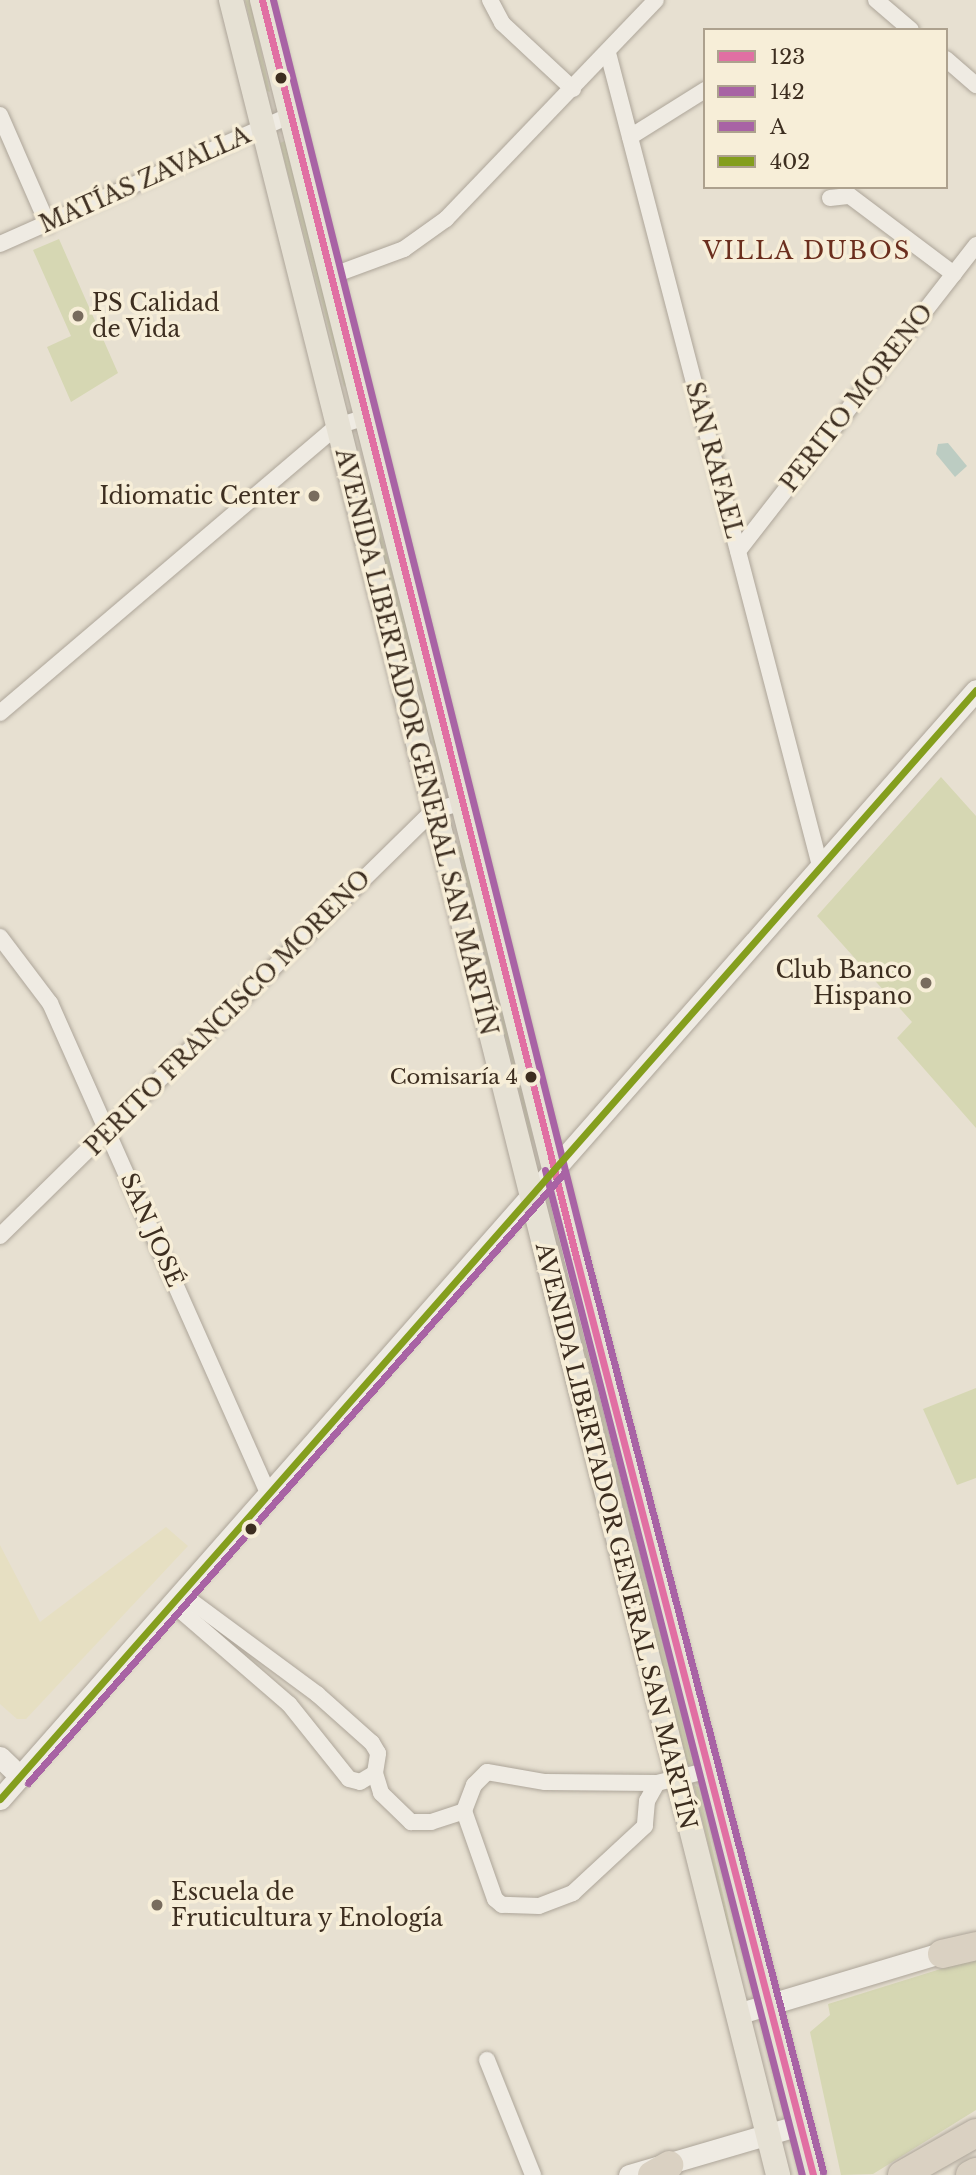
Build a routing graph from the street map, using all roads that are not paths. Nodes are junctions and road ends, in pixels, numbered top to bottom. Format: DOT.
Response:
graph roads {
  1 [pos="231,0"];
  2 [pos="262,0"];
  3 [pos="490,0"];
  4 [pos="656,0"];
  5 [pos="876,0"];
  6 [pos="909,28"];
  7 [pos="608,53"];
  8 [pos="948,62"];
  9 [pos="976,85"];
  10 [pos="573,89"];
  11 [pos="703,91"];
  12 [pos="0,115"];
  13 [pos="291,115"];
  14 [pos="262,127"];
  15 [pos="630,137"];
  16 [pos="830,198"];
  17 [pos="48,225"];
  18 [pos="0,244"];
  19 [pos="976,245"];
  20 [pos="954,274"];
  21 [pos="331,276"];
  22 [pos="367,417"];
  23 [pos="337,426"];
  24 [pos="738,551"];
  25 [pos="976,690"];
  26 [pos="0,713"];
  27 [pos="463,802"];
  28 [pos="433,811"];
  29 [pos="820,866"];
  30 [pos="0,937"];
  31 [pos="107,1131"];
  32 [pos="555,1167"];
  33 [pos="530,1196"];
  34 [pos="0,1236"];
  35 [pos="269,1495"];
  36 [pos="177,1599"];
  37 [pos="0,1757"];
  38 [pos="709,1770"];
  39 [pos="375,1773"];
  40 [pos="20,1776"];
  41 [pos="667,1780"];
  42 [pos="0,1799"];
  43 [pos="464,1811"];
  44 [pos="976,1944"];
  45 [pos="942,1954"];
  46 [pos="769,2004"];
  47 [pos="737,2014"];
  48 [pos="487,2060"];
  49 [pos="800,2126"];
  50 [pos="976,2133"];
  51 [pos="768,2135"];
  52 [pos="660,2170"];
  53 [pos="976,2172"];
  54 [pos="533,2175"];
  55 [pos="629,2175"];
  56 [pos="778,2175"];
  57 [pos="813,2175"];
  58 [pos="902,2175"];
  59 [pos="970,2175"];
  1 -- 14 [label="main road, AVENIDA LIBERTADOR GENERAL SAN MARTÍN"];
  2 -- 13 [label="main road, AVENIDA LIBERTADOR GENERAL SAN MARTÍN"];
  3 -- 10 [label="street"];
  4 -- 7 [label="street"];
  5 -- 6 [label="street"];
  7 -- 10 [label="street"];
  7 -- 15 [label="street, SAN RAFAEL"];
  8 -- 9 [label="street"];
  10 -- 21 [label="street"];
  11 -- 15 [label="street"];
  12 -- 17 [label="street"];
  13 -- 14 [label="street, MATÍAS ZAVALLA"];
  13 -- 21 [label="main road, AVENIDA LIBERTADOR GENERAL SAN MARTÍN"];
  14 -- 17 [label="street, MATÍAS ZAVALLA"];
  14 -- 23 [label="main road, AVENIDA LIBERTADOR GENERAL SAN MARTÍN"];
  15 -- 24 [label="street, SAN RAFAEL"];
  16 -- 20 [label="street"];
  17 -- 18 [label="street, MATÍAS ZAVALLA"];
  19 -- 20 [label="street, PERITO MORENO"];
  20 -- 24 [label="street, PERITO MORENO"];
  21 -- 22 [label="main road, AVENIDA LIBERTADOR GENERAL SAN MARTÍN"];
  22 -- 23 [label="street"];
  22 -- 27 [label="main road, AVENIDA LIBERTADOR GENERAL SAN MARTÍN"];
  23 -- 26 [label="street"];
  23 -- 28 [label="main road, AVENIDA LIBERTADOR GENERAL SAN MARTÍN"];
  24 -- 29 [label="street, SAN RAFAEL"];
  25 -- 29 [label="main road"];
  27 -- 28 [label="street, PERITO FRANCISCO MORENO"];
  27 -- 32 [label="main road, AVENIDA LIBERTADOR GENERAL SAN MARTÍN"];
  28 -- 31 [label="street, PERITO FRANCISCO MORENO"];
  28 -- 33 [label="main road, AVENIDA LIBERTADOR GENERAL SAN MARTÍN"];
  29 -- 32 [label="main road"];
  30 -- 31 [label="street, SAN JOSÉ"];
  31 -- 34 [label="street, PERITO FRANCISCO MORENO"];
  31 -- 35 [label="street, SAN JOSÉ"];
  32 -- 33 [label="main road"];
  32 -- 38 [label="main road, AVENIDA LIBERTADOR GENERAL SAN MARTÍN"];
  33 -- 35 [label="main road"];
  33 -- 41 [label="main road, AVENIDA LIBERTADOR GENERAL SAN MARTÍN"];
  35 -- 36 [label="main road"];
  36 -- 39 [label="street"];
  36 -- 39 [label="street"];
  36 -- 40 [label="main road"];
  37 -- 40 [label="main road"];
  38 -- 41 [label="street"];
  38 -- 46 [label="main road, AVENIDA LIBERTADOR GENERAL SAN MARTÍN"];
  39 -- 43 [label="street"];
  40 -- 42 [label="main road"];
  41 -- 43 [label="street"];
  41 -- 43 [label="street"];
  41 -- 47 [label="main road, AVENIDA LIBERTADOR GENERAL SAN MARTÍN"];
  44 -- 45 [label="highway"];
  45 -- 46 [label="main road"];
  46 -- 47 [label="main road"];
  46 -- 49 [label="main road, AVENIDA LIBERTADOR GENERAL SAN MARTÍN"];
  47 -- 51 [label="main road, AVENIDA LIBERTADOR GENERAL SAN MARTÍN"];
  48 -- 54 [label="street"];
  49 -- 51 [label="main road"];
  49 -- 57 [label="main road, AVENIDA LIBERTADOR GENERAL SAN MARTÍN"];
  50 -- 58 [label="highway"];
  51 -- 52 [label="main road"];
  51 -- 56 [label="main road, AVENIDA LIBERTADOR GENERAL SAN MARTÍN"];
  52 -- 55 [label="main road"];
  53 -- 59 [label="highway"];
}
